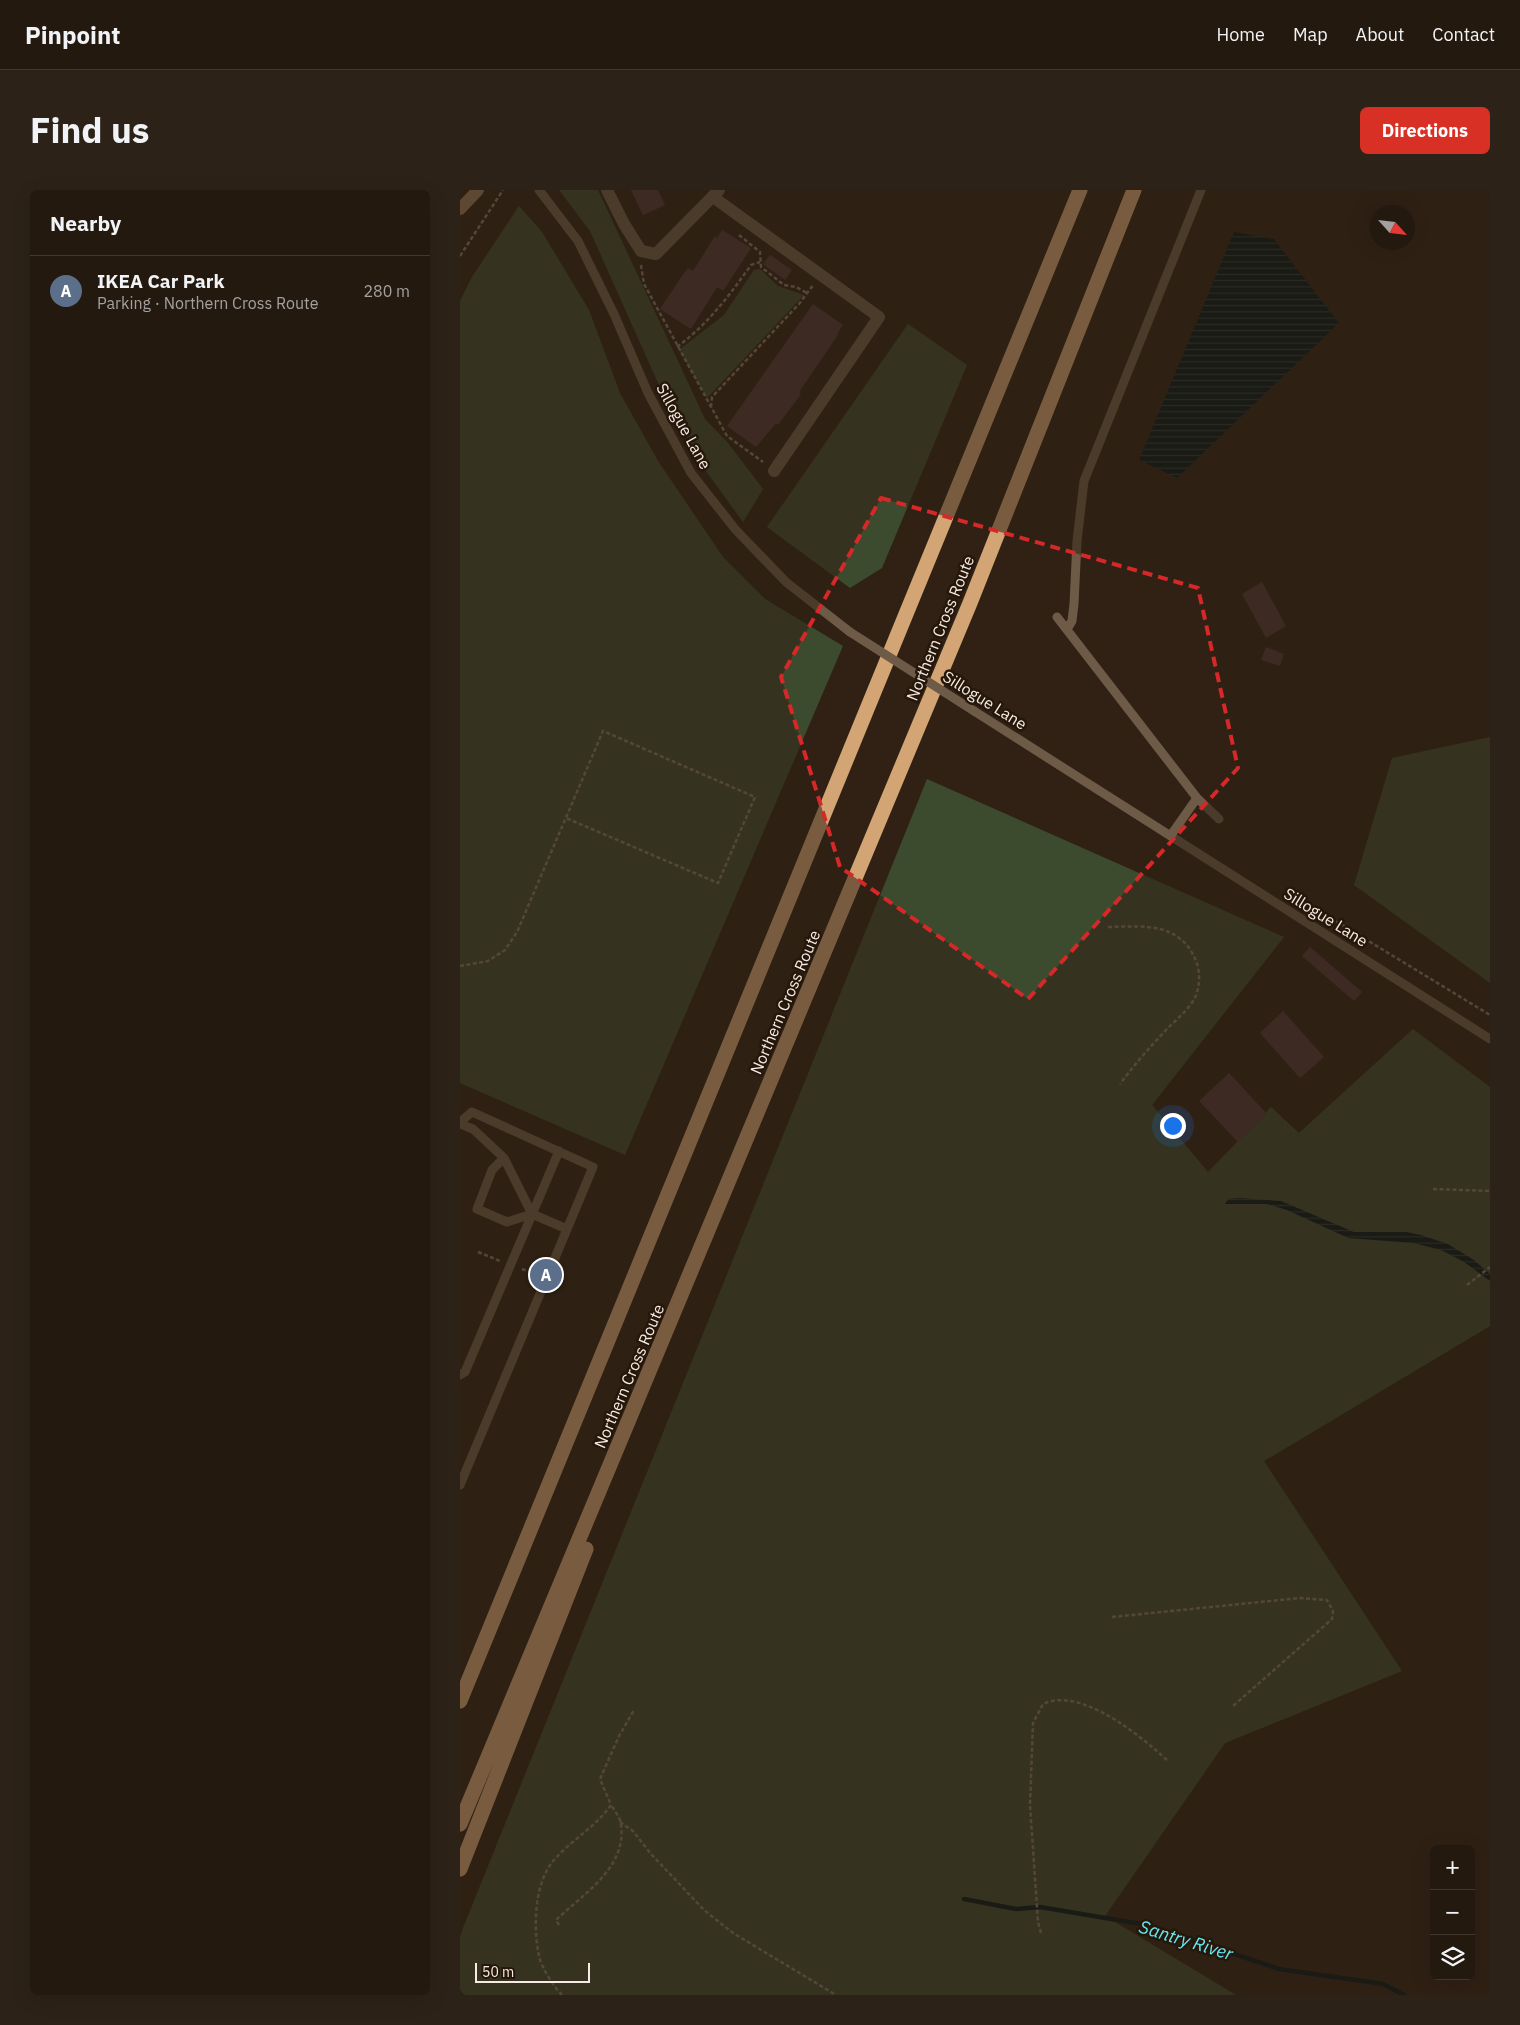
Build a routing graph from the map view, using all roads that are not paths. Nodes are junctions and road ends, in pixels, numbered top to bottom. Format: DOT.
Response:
graph roads {
  1 [pos="478,190"];
  2 [pos="539,190"];
  3 [pos="607,190"];
  4 [pos="1080,190"];
  5 [pos="1134,190"];
  6 [pos="1201,190"];
  7 [pos="716,194"];
  8 [pos="461,209"];
  9 [pos="774,471"];
  10 [pos="1057,617"];
  11 [pos="1067,629"];
  12 [pos="1197,798"];
  13 [pos="1219,819"];
  14 [pos="1171,835"];
  15 [pos="1490,1039"];
  16 [pos="460,1123"];
  17 [pos="559,1151"];
  18 [pos="504,1158"];
  19 [pos="532,1214"];
  20 [pos="567,1229"];
  21 [pos="672,1320"];
  22 [pos="460,1375"];
  23 [pos="460,1485"];
  24 [pos="460,1701"];
  25 [pos="460,1824"];
  26 [pos="460,1869"];
  1 -- 8 [label="main road"];
  2 -- 14 [label="lane, Sillogue Lane, bridge"];
  3 -- 7 [label="street"];
  4 -- 24 [label="highway, Northern Cross Route"];
  5 -- 21 [label="highway, Northern Cross Route"];
  6 -- 11 [label="lane"];
  7 -- 9 [label="street"];
  10 -- 11 [label="lane"];
  11 -- 12 [label="lane"];
  12 -- 13 [label="lane"];
  12 -- 14 [label="lane"];
  14 -- 15 [label="lane, Sillogue Lane"];
  16 -- 17 [label="lane"];
  16 -- 18 [label="lane"];
  17 -- 19 [label="lane"];
  17 -- 20 [label="lane"];
  18 -- 19 [label="lane"];
  18 -- 19 [label="lane"];
  19 -- 20 [label="lane"];
  19 -- 22 [label="lane"];
  20 -- 23 [label="lane"];
  21 -- 25 [label="highway, Northern Cross Route"];
  21 -- 26 [label="highway"];
}
